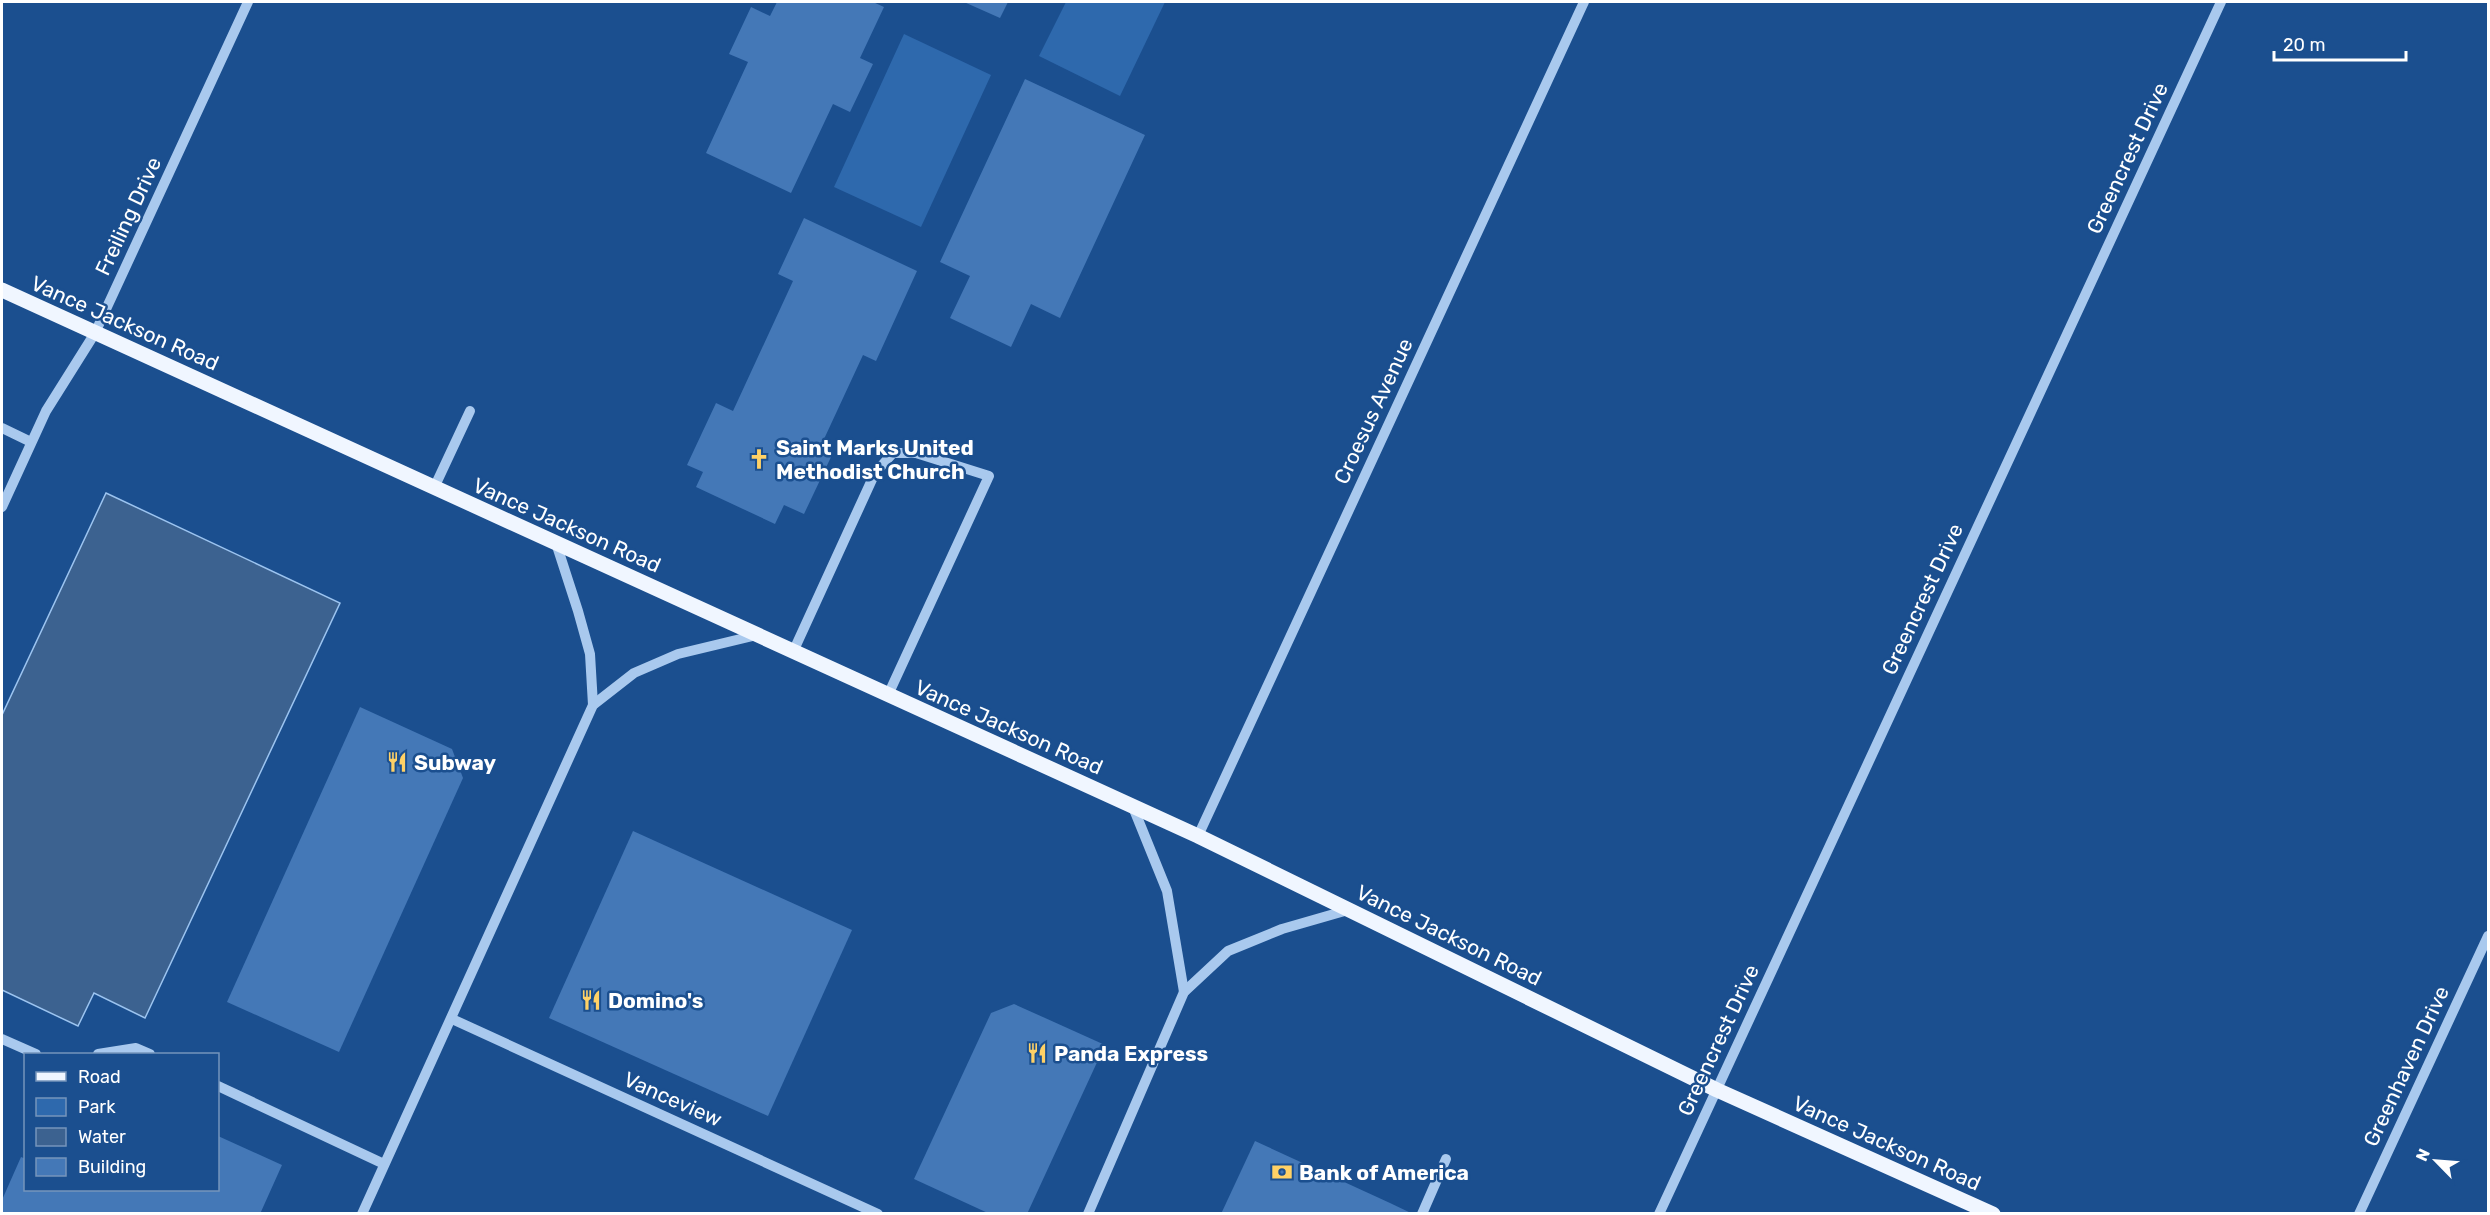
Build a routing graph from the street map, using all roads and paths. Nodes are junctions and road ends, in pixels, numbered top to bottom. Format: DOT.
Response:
graph roads {
  1 [pos="248,2"];
  2 [pos="1584,2"];
  3 [pos="2221,2"];
  4 [pos="2,290"];
  5 [pos="95,333"];
  6 [pos="470,411"];
  7 [pos="2,428"];
  8 [pos="31,442"];
  9 [pos="434,488"];
  10 [pos="2,507"];
  11 [pos="556,543"];
  12 [pos="758,635"];
  13 [pos="793,652"];
  14 [pos="888,695"];
  15 [pos="593,705"];
  16 [pos="1133,807"];
  17 [pos="1198,836"];
  18 [pos="1348,910"];
  19 [pos="2488,936"];
  20 [pos="1184,993"];
  21 [pos="452,1020"];
  22 [pos="2,1039"];
  23 [pos="34,1053"];
  24 [pos="104,1053"];
  25 [pos="148,1053"];
  26 [pos="219,1086"];
  27 [pos="1717,1090"];
  28 [pos="1446,1159"];
  29 [pos="384,1164"];
  30 [pos="362,1214"];
  31 [pos="878,1214"];
  32 [pos="1088,1214"];
  33 [pos="1422,1214"];
  34 [pos="1659,1214"];
  35 [pos="1993,1214"];
  36 [pos="2359,1214"];
  1 -- 5 [label="street, Freiling Drive"];
  2 -- 17 [label="street, Croesus Avenue"];
  3 -- 27 [label="street, Greencrest Drive"];
  4 -- 5 [label="main road, Vance Jackson Road"];
  5 -- 8 [label="street, Freiling Drive"];
  5 -- 9 [label="main road, Vance Jackson Road"];
  6 -- 9 [label="street"];
  7 -- 8 [label="street"];
  8 -- 10 [label="street, Freiling Drive"];
  9 -- 11 [label="main road, Vance Jackson Road"];
  11 -- 12 [label="main road, Vance Jackson Road"];
  11 -- 15 [label="street"];
  12 -- 13 [label="main road, Vance Jackson Road"];
  12 -- 15 [label="street"];
  13 -- 14 [label="main road, Vance Jackson Road"];
  13 -- 14 [label="street"];
  14 -- 16 [label="main road, Vance Jackson Road"];
  15 -- 21 [label="street"];
  16 -- 17 [label="main road, Vance Jackson Road"];
  16 -- 20 [label="street"];
  17 -- 18 [label="main road, Vance Jackson Road"];
  18 -- 20 [label="street"];
  18 -- 27 [label="main road, Vance Jackson Road"];
  19 -- 36 [label="street, Greenhaven Drive"];
  20 -- 32 [label="street"];
  21 -- 29 [label="street"];
  21 -- 31 [label="street, Vanceview"];
  22 -- 23 [label="street"];
  24 -- 25 [label="street"];
  26 -- 29 [label="street"];
  27 -- 34 [label="street, Greencrest Drive"];
  27 -- 35 [label="main road, Vance Jackson Road"];
  28 -- 33 [label="street"];
  29 -- 30 [label="street"];
}
